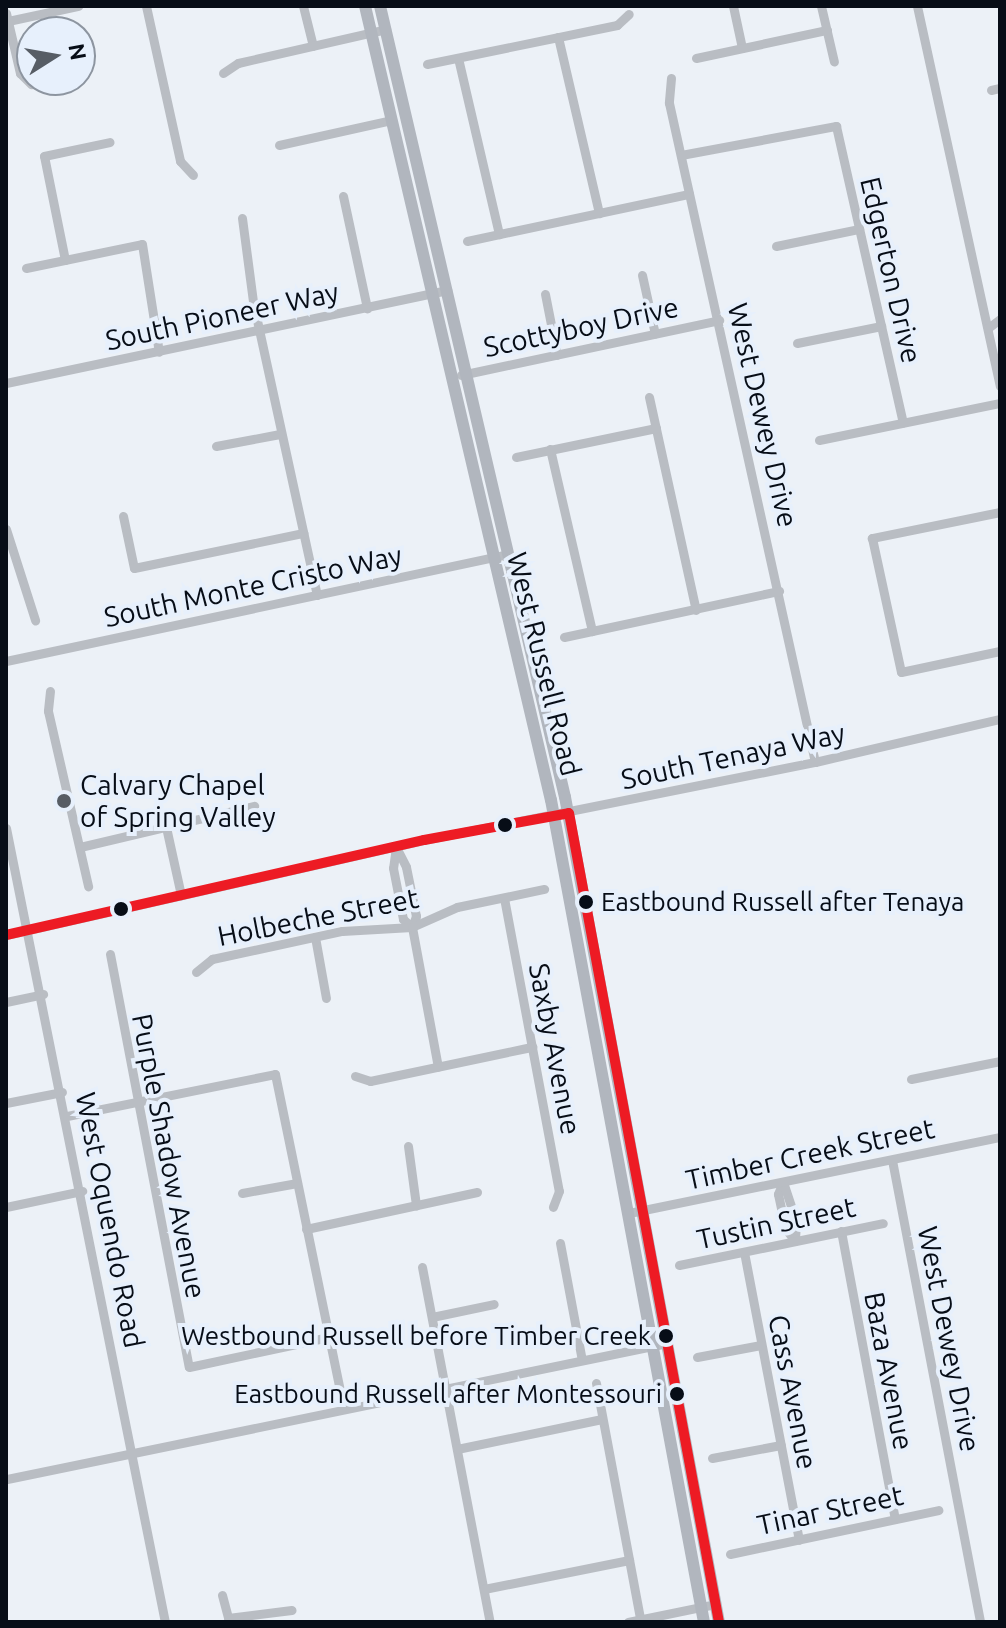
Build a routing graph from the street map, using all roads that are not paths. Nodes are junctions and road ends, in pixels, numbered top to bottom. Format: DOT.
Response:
graph roads {
  1 [pos="78,6"];
  2 [pos="146,6"];
  3 [pos="303,6"];
  4 [pos="365,6"];
  5 [pos="380,6"];
  6 [pos="733,6"];
  7 [pos="821,6"];
  8 [pos="917,6"];
  9 [pos="629,14"];
  10 [pos="7,17"];
  11 [pos="386,29"];
  12 [pos="827,30"];
  13 [pos="371,33"];
  14 [pos="558,37"];
  15 [pos="313,46"];
  16 [pos="742,48"];
  17 [pos="16,56"];
  18 [pos="458,58"];
  19 [pos="696,58"];
  20 [pos="834,62"];
  21 [pos="427,64"];
  22 [pos="223,73"];
  23 [pos="671,78"];
  24 [pos="392,120"];
  25 [pos="110,142"];
  26 [pos="279,145"];
  27 [pos="681,155"];
  28 [pos="193,175"];
  29 [pos="689,194"];
  30 [pos="343,196"];
  31 [pos="599,213"];
  32 [pos="242,218"];
  33 [pos="859,229"];
  34 [pos="499,234"];
  35 [pos="467,241"];
  36 [pos="776,246"];
  37 [pos="65,260"];
  38 [pos="26,268"];
  39 [pos="642,275"];
  40 [pos="447,290"];
  41 [pos="432,294"];
  42 [pos="545,294"];
  43 [pos="367,308"];
  44 [pos="1000,319"];
  45 [pos="719,320"];
  46 [pos="881,326"];
  47 [pos="988,328"];
  48 [pos="1000,329"];
  49 [pos="259,331"];
  50 [pos="655,334"];
  51 [pos="797,343"];
  52 [pos="159,352"];
  53 [pos="557,355"];
  54 [pos="467,374"];
  55 [pos="452,377"];
  56 [pos="6,383"];
  57 [pos="1000,386"];
  58 [pos="649,397"];
  59 [pos="1000,403"];
  60 [pos="903,423"];
  61 [pos="656,428"];
  62 [pos="280,434"];
  63 [pos="819,440"];
  64 [pos="216,446"];
  65 [pos="550,449"];
  66 [pos="516,457"];
  67 [pos="1000,512"];
  68 [pos="123,516"];
  69 [pos="6,531"];
  70 [pos="303,533"];
  71 [pos="508,554"];
  72 [pos="493,557"];
  73 [pos="779,591"];
  74 [pos="317,595"];
  75 [pos="696,610"];
  76 [pos="35,620"];
  77 [pos="592,631"];
  78 [pos="564,637"];
  79 [pos="1000,651"];
  80 [pos="6,661"];
  81 [pos="50,691"];
  82 [pos="1000,719"];
  83 [pos="815,762"];
  84 [pos="254,806"];
  85 [pos="569,813"];
  86 [pos="555,816"];
  87 [pos="166,827"];
  88 [pos="6,828"];
  89 [pos="80,847"];
  90 [pos="396,847"];
  91 [pos="88,886"];
  92 [pos="544,889"];
  93 [pos="181,895"];
  94 [pos="504,898"];
  95 [pos="412,927"];
  96 [pos="29,931"];
  97 [pos="6,935"];
  98 [pos="315,937"];
  99 [pos="110,954"];
  100 [pos="196,972"];
  101 [pos="43,994"];
  102 [pos="326,998"];
  103 [pos="6,1002"];
  104 [pos="532,1047"];
  105 [pos="1000,1061"];
  106 [pos="438,1067"];
  107 [pos="355,1076"];
  108 [pos="911,1079"];
  109 [pos="62,1092"];
  110 [pos="136,1102"];
  111 [pos="6,1103"];
  112 [pos="67,1116"];
  113 [pos="1000,1137"];
  114 [pos="408,1146"];
  115 [pos="892,1160"];
  116 [pos="783,1182"];
  117 [pos="297,1183"];
  118 [pos="82,1191"];
  119 [pos="477,1192"];
  120 [pos="242,1193"];
  121 [pos="416,1205"];
  122 [pos="6,1207"];
  123 [pos="553,1207"];
  124 [pos="643,1210"];
  125 [pos="629,1213"];
  126 [pos="883,1223"];
  127 [pos="306,1229"];
  128 [pos="841,1231"];
  129 [pos="795,1241"];
  130 [pos="560,1243"];
  131 [pos="744,1252"];
  132 [pos="679,1265"];
  133 [pos="422,1267"];
  134 [pos="494,1304"];
  135 [pos="432,1317"];
  136 [pos="329,1337"];
  137 [pos="667,1343"];
  138 [pos="761,1345"];
  139 [pos="652,1346"];
  140 [pos="697,1357"];
  141 [pos="582,1360"];
  142 [pos="596,1383"];
  143 [pos="446,1389"];
  144 [pos="343,1406"];
  145 [pos="602,1419"];
  146 [pos="781,1445"];
  147 [pos="457,1449"];
  148 [pos="132,1451"];
  149 [pos="712,1458"];
  150 [pos="7,1479"];
  151 [pos="938,1510"];
  152 [pos="895,1519"];
  153 [pos="799,1540"];
  154 [pos="730,1554"];
  155 [pos="629,1560"];
  156 [pos="484,1589"];
  157 [pos="222,1595"];
  158 [pos="716,1604"];
  159 [pos="702,1607"];
  160 [pos="292,1610"];
  161 [pos="640,1619"];
  162 [pos="228,1620"];
  163 [pos="165,1622"];
  164 [pos="490,1622"];
  165 [pos="628,1622"];
  166 [pos="704,1622"];
  167 [pos="719,1622"];
  168 [pos="980,1622"];
  1 -- 10 [label="street"];
  2 -- 28 [label="street"];
  3 -- 15 [label="street"];
  4 -- 13 [label="main road, West Russell Road"];
  5 -- 11 [label="main road, West Russell Road"];
  6 -- 16 [label="street"];
  7 -- 12 [label="street"];
  8 -- 47 [label="street"];
  9 -- 14 [label="street"];
  10 -- 17 [label="street"];
  11 -- 13 [label="street"];
  11 -- 40 [label="main road, West Russell Road"];
  12 -- 16 [label="street"];
  12 -- 20 [label="street"];
  13 -- 15 [label="street"];
  13 -- 24 [label="main road, West Russell Road"];
  14 -- 18 [label="street"];
  14 -- 31 [label="street"];
  15 -- 22 [label="street"];
  16 -- 19 [label="street"];
  18 -- 21 [label="street"];
  18 -- 34 [label="street"];
  23 -- 27 [label="street, West Dewey Drive"];
  24 -- 26 [label="street"];
  24 -- 41 [label="main road, West Russell Road"];
  25 -- 37 [label="street"];
  27 -- 29 [label="street, West Dewey Drive"];
  27 -- 33 [label="street, Edgerton Drive"];
  29 -- 31 [label="street"];
  29 -- 45 [label="street, West Dewey Drive"];
  30 -- 43 [label="street"];
  31 -- 34 [label="street"];
  32 -- 49 [label="street"];
  33 -- 36 [label="street"];
  33 -- 46 [label="street, Edgerton Drive"];
  34 -- 35 [label="street"];
  37 -- 38 [label="street"];
  37 -- 52 [label="street"];
  39 -- 50 [label="street"];
  40 -- 41 [label="street, South Pioneer Way"];
  40 -- 54 [label="main road, West Russell Road"];
  41 -- 43 [label="street, South Pioneer Way"];
  41 -- 55 [label="main road, West Russell Road"];
  42 -- 53 [label="street"];
  43 -- 49 [label="street, South Pioneer Way"];
  44 -- 47 [label="street"];
  45 -- 50 [label="street, Scottyboy Drive"];
  45 -- 73 [label="street, West Dewey Drive"];
  46 -- 51 [label="street"];
  46 -- 60 [label="street, Edgerton Drive"];
  47 -- 48 [label="street"];
  47 -- 57 [label="street"];
  49 -- 52 [label="street, South Pioneer Way"];
  49 -- 62 [label="street"];
  50 -- 53 [label="street, Scottyboy Drive"];
  52 -- 56 [label="street, South Pioneer Way"];
  53 -- 54 [label="street, Scottyboy Drive"];
  54 -- 55 [label="street, Scottyboy Drive"];
  54 -- 71 [label="main road, West Russell Road"];
  55 -- 72 [label="main road, West Russell Road"];
  58 -- 61 [label="street"];
  59 -- 60 [label="street"];
  60 -- 63 [label="street"];
  61 -- 65 [label="street"];
  61 -- 75 [label="street"];
  62 -- 64 [label="street"];
  62 -- 70 [label="street"];
  65 -- 66 [label="street"];
  65 -- 77 [label="street"];
  67 -- 79 [label="street"];
  68 -- 70 [label="street"];
  69 -- 76 [label="street"];
  70 -- 74 [label="street"];
  71 -- 72 [label="street, South Monte Cristo Way"];
  71 -- 85 [label="main road, West Russell Road"];
  72 -- 74 [label="street, South Monte Cristo Way"];
  72 -- 86 [label="main road, West Russell Road"];
  73 -- 75 [label="street"];
  73 -- 83 [label="street, West Dewey Drive"];
  74 -- 80 [label="street, South Monte Cristo Way"];
  75 -- 77 [label="street"];
  77 -- 78 [label="street"];
  81 -- 89 [label="street"];
  82 -- 83 [label="street, South Tenaya Way"];
  83 -- 85 [label="street, South Tenaya Way"];
  84 -- 87 [label="street"];
  85 -- 86 [label="street, South Tenaya Way"];
  85 -- 124 [label="main road, West Russell Road"];
  86 -- 90 [label="street, South Tenaya Way"];
  86 -- 125 [label="main road, West Russell Road"];
  87 -- 89 [label="street"];
  87 -- 93 [label="street"];
  88 -- 96 [label="street, West Oquendo Road"];
  89 -- 91 [label="street"];
  90 -- 93 [label="street, South Tenaya Way"];
  90 -- 95 [label="street"];
  92 -- 94 [label="street, Holbeche Street"];
  93 -- 96 [label="street, South Tenaya Way"];
  94 -- 95 [label="street, Holbeche Street"];
  94 -- 104 [label="street, Saxby Avenue"];
  95 -- 98 [label="street, Holbeche Street"];
  95 -- 106 [label="street"];
  96 -- 97 [label="street, South Tenaya Way"];
  96 -- 101 [label="street, West Oquendo Road"];
  98 -- 100 [label="street, Holbeche Street"];
  98 -- 102 [label="street"];
  99 -- 110 [label="street, Purple Shadow Avenue"];
  101 -- 103 [label="street"];
  101 -- 109 [label="street, West Oquendo Road"];
  104 -- 106 [label="street"];
  104 -- 123 [label="street, Saxby Avenue"];
  105 -- 108 [label="street"];
  106 -- 107 [label="street"];
  109 -- 111 [label="street"];
  109 -- 112 [label="street, West Oquendo Road"];
  110 -- 112 [label="street"];
  110 -- 117 [label="street"];
  110 -- 136 [label="street, Purple Shadow Avenue"];
  112 -- 118 [label="street, West Oquendo Road"];
  113 -- 115 [label="street, Timber Creek Street"];
  114 -- 121 [label="street"];
  115 -- 116 [label="street, Timber Creek Street"];
  115 -- 168 [label="street, West Dewey Drive"];
  116 -- 124 [label="street, Timber Creek Street"];
  116 -- 129 [label="street"];
  117 -- 120 [label="street"];
  117 -- 127 [label="street"];
  118 -- 122 [label="street"];
  118 -- 148 [label="street, West Oquendo Road"];
  119 -- 121 [label="street"];
  121 -- 127 [label="street"];
  124 -- 125 [label="street, Timber Creek Street"];
  124 -- 137 [label="main road, West Russell Road"];
  125 -- 139 [label="main road, West Russell Road"];
  126 -- 128 [label="street, Tustin Street"];
  127 -- 136 [label="street"];
  128 -- 129 [label="street, Tustin Street"];
  128 -- 152 [label="street, Baza Avenue"];
  129 -- 131 [label="street, Tustin Street"];
  130 -- 141 [label="street"];
  131 -- 132 [label="street, Tustin Street"];
  131 -- 138 [label="street, Cass Avenue"];
  133 -- 135 [label="street"];
  134 -- 135 [label="street"];
  135 -- 143 [label="street"];
  136 -- 144 [label="street"];
  137 -- 139 [label="street"];
  137 -- 158 [label="main road, West Russell Road"];
  138 -- 140 [label="street"];
  138 -- 146 [label="street, Cass Avenue"];
  139 -- 141 [label="street"];
  139 -- 159 [label="main road, West Russell Road"];
  141 -- 143 [label="street"];
  142 -- 145 [label="street"];
  143 -- 144 [label="street"];
  143 -- 147 [label="street"];
  144 -- 148 [label="street"];
  145 -- 147 [label="street"];
  145 -- 155 [label="street"];
  146 -- 149 [label="street"];
  146 -- 153 [label="street, Cass Avenue"];
  147 -- 156 [label="street"];
  148 -- 150 [label="street"];
  148 -- 163 [label="street, West Oquendo Road"];
  151 -- 152 [label="street, Tinar Street"];
  152 -- 153 [label="street, Tinar Street"];
  153 -- 154 [label="street, Tinar Street"];
  155 -- 156 [label="street"];
  155 -- 161 [label="street"];
  156 -- 164 [label="street"];
  157 -- 162 [label="street"];
  158 -- 159 [label="street"];
  158 -- 167 [label="main road, West Russell Road"];
  159 -- 161 [label="street"];
  159 -- 166 [label="main road, West Russell Road"];
  160 -- 162 [label="street"];
  161 -- 165 [label="street"];
}
